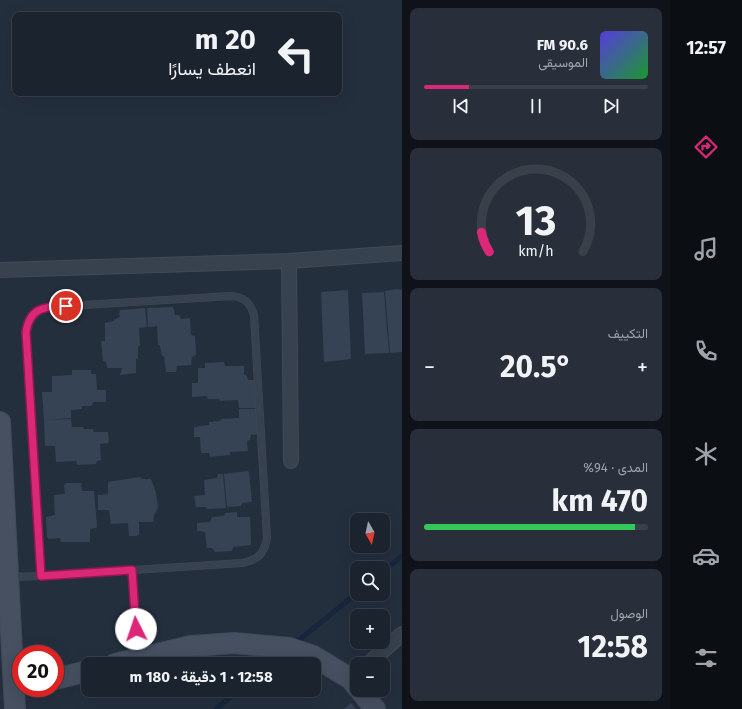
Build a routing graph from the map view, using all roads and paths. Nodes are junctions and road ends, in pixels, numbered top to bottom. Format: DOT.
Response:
graph roads {
  1 [pos="402,253"];
  2 [pos="289,261"];
  3 [pos="0,270"];
  4 [pos="0,422"];
  5 [pos="291,460"];
  6 [pos="132,570"];
  7 [pos="41,576"];
  8 [pos="8,577"];
  9 [pos="402,634"];
  10 [pos="14,645"];
  11 [pos="138,657"];
  12 [pos="142,657"];
  13 [pos="316,657"];
  14 [pos="376,657"];
  15 [pos="321,660"];
  16 [pos="81,672"];
  17 [pos="64,676"];
  18 [pos="350,678"];
  19 [pos="17,697"];
  20 [pos="367,697"];
  21 [pos="15,709"];
  22 [pos="375,709"];
  1 -- 2 [label="street"];
  2 -- 3 [label="street"];
  2 -- 5 [label="street"];
  4 -- 8 [label="street"];
  6 -- 7 [label="lane"];
  6 -- 7 [label="lane"];
  6 -- 11 [label="lane"];
  7 -- 8 [label="lane"];
  8 -- 10 [label="street"];
  9 -- 14 [label="street"];
  12 -- 13 [label="street"];
  15 -- 18 [label="street"];
  16 -- 17 [label="street"];
  19 -- 21 [label="street"];
  20 -- 22 [label="street"];
}
